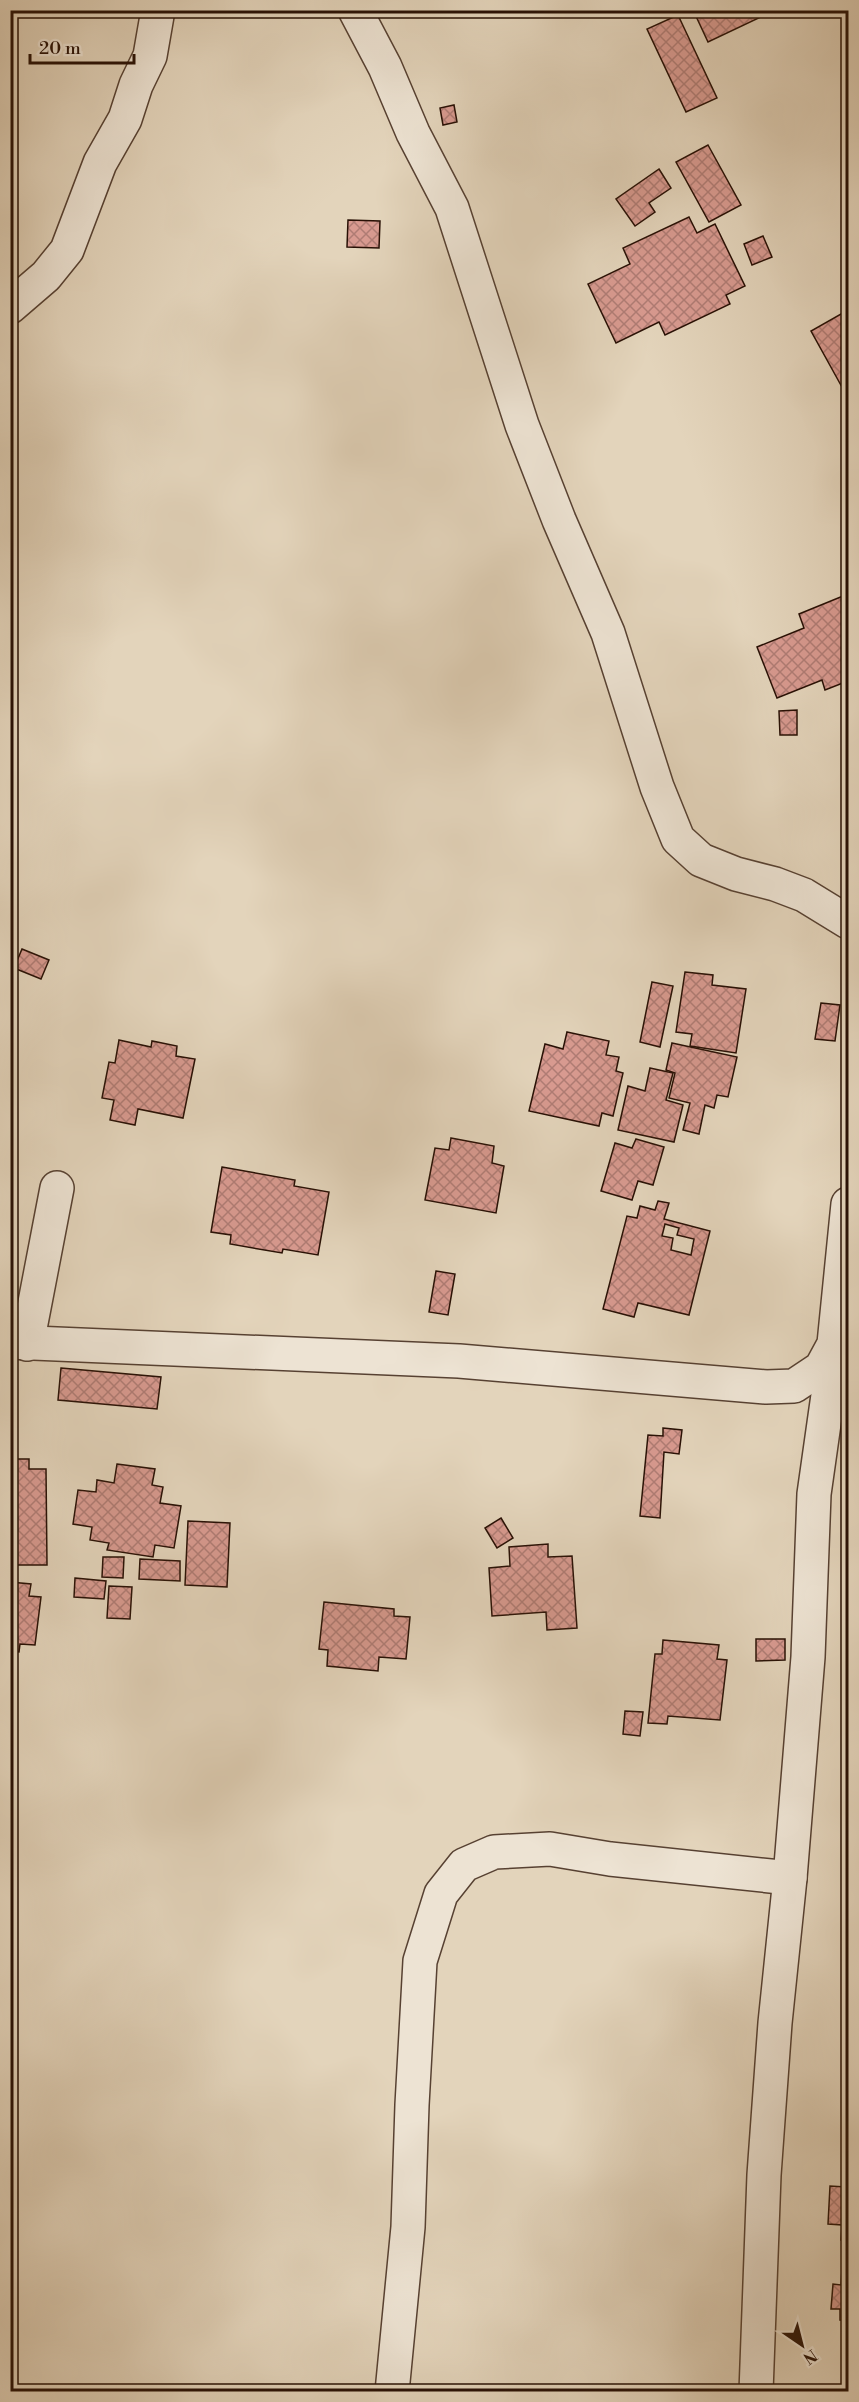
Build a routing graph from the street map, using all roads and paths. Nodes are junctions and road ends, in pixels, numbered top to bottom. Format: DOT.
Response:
graph roads {
  1 [pos="158,10"];
  2 [pos="356,10"];
  3 [pos="10,307"];
  4 [pos="849,922"];
  5 [pos="57,1188"];
  6 [pos="849,1204"];
  7 [pos="19,1343"];
  8 [pos="834,1367"];
  9 [pos="790,1878"];
  10 [pos="392,2391"];
  11 [pos="756,2391"];
  1 -- 3 [label="street"];
  2 -- 4 [label="street"];
  5 -- 7 [label="street"];
  6 -- 8 [label="street"];
  7 -- 8 [label="street"];
  8 -- 9 [label="street"];
  9 -- 10 [label="street"];
  9 -- 11 [label="street"];
}
